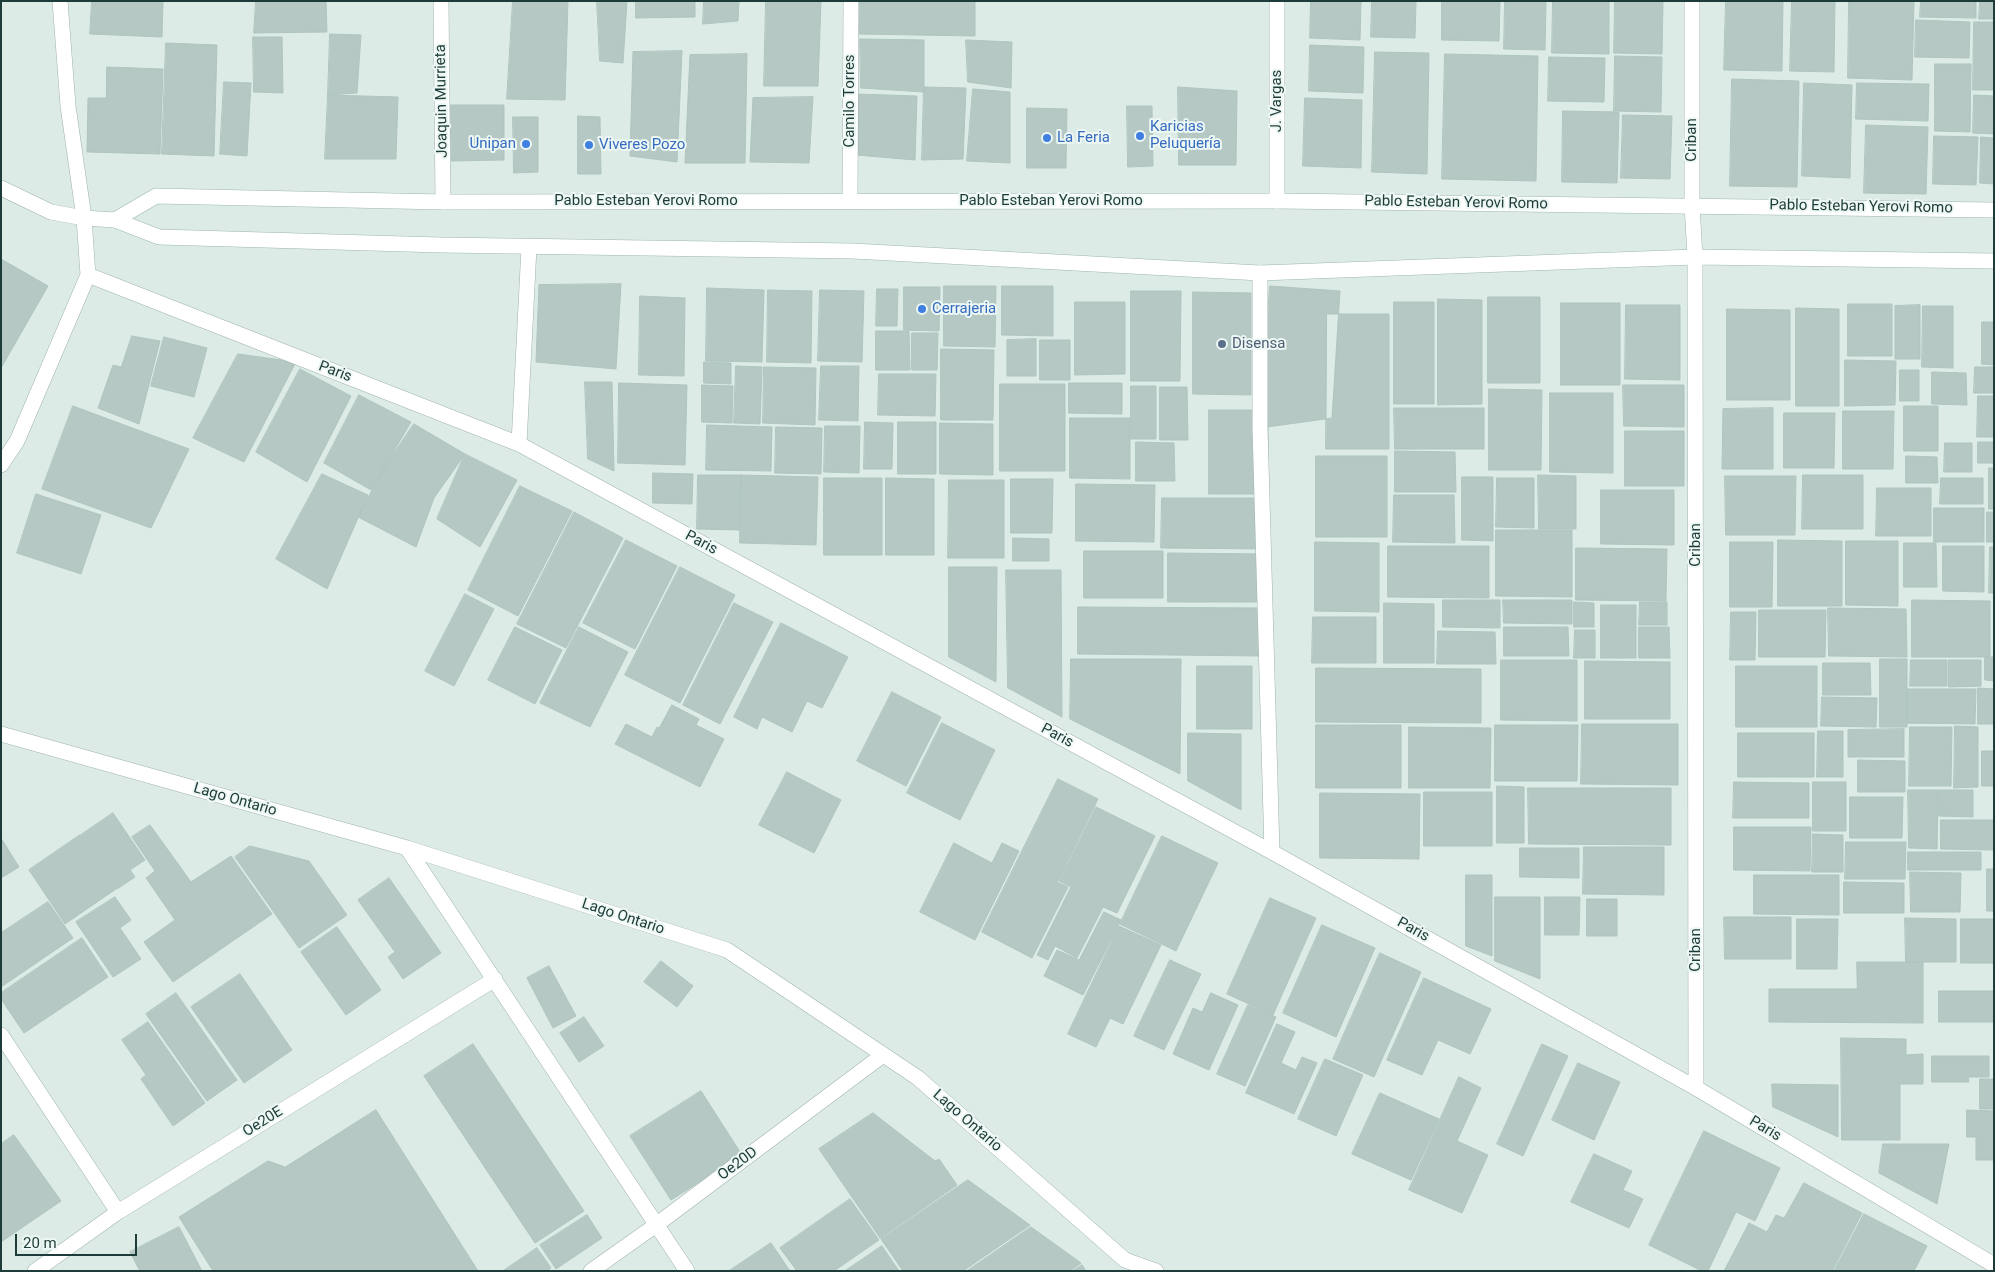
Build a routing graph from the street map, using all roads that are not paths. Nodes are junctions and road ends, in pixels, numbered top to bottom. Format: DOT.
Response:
graph roads {
  1 [pos="60,1"];
  2 [pos="441,1"];
  3 [pos="851,1"];
  4 [pos="1277,1"];
  5 [pos="1692,1"];
  6 [pos="1,188"];
  7 [pos="850,201"];
  8 [pos="1277,201"];
  9 [pos="443,202"];
  10 [pos="1692,205"];
  11 [pos="1994,210"];
  12 [pos="84,218"];
  13 [pos="115,220"];
  14 [pos="530,247"];
  15 [pos="1695,258"];
  16 [pos="1994,261"];
  17 [pos="1260,273"];
  18 [pos="88,275"];
  19 [pos="519,444"];
  20 [pos="1,465"];
  21 [pos="1,734"];
  22 [pos="407,848"];
  23 [pos="1272,852"];
  24 [pos="495,979"];
  25 [pos="1,1035"];
  26 [pos="883,1055"];
  27 [pos="1696,1088"];
  28 [pos="118,1212"];
  29 [pos="656,1225"];
  30 [pos="1129,1265"];
  31 [pos="1994,1265"];
  32 [pos="35,1271"];
  33 [pos="590,1271"];
  34 [pos="687,1271"];
  35 [pos="1156,1271"];
  1 -- 12 [label="street"];
  2 -- 9 [label="street, Joaquin Murrieta"];
  3 -- 7 [label="street, Camilo Torres"];
  4 -- 8 [label="street, J. Vargas"];
  5 -- 10 [label="street, Criban"];
  6 -- 12 [label="street"];
  7 -- 8 [label="street, Pablo Esteban Yerovi Romo"];
  7 -- 9 [label="street, Pablo Esteban Yerovi Romo"];
  8 -- 10 [label="street, Pablo Esteban Yerovi Romo"];
  9 -- 13 [label="street, Pablo Esteban Yerovi Romo"];
  10 -- 11 [label="street, Pablo Esteban Yerovi Romo"];
  10 -- 15 [label="street, Criban"];
  12 -- 13 [label="street"];
  12 -- 18 [label="street"];
  13 -- 14 [label="street"];
  14 -- 17 [label="street"];
  14 -- 19 [label="street"];
  15 -- 16 [label="street"];
  15 -- 17 [label="street"];
  15 -- 27 [label="street, Criban"];
  17 -- 23 [label="street"];
  18 -- 19 [label="street, Paris"];
  18 -- 20 [label="street"];
  19 -- 23 [label="street, Paris"];
  21 -- 22 [label="street, Lago Ontario"];
  22 -- 24 [label="street"];
  22 -- 26 [label="street, Lago Ontario"];
  23 -- 27 [label="street, Paris"];
  24 -- 28 [label="street, Oe20E"];
  24 -- 29 [label="street"];
  25 -- 28 [label="street"];
  26 -- 29 [label="street, Oe20D"];
  26 -- 30 [label="street, Lago Ontario"];
  27 -- 31 [label="street, Paris"];
  28 -- 32 [label="street, Oe20E"];
  29 -- 33 [label="street, Oe20D"];
  29 -- 34 [label="street"];
  30 -- 35 [label="street, Lago Ontario"];
}
